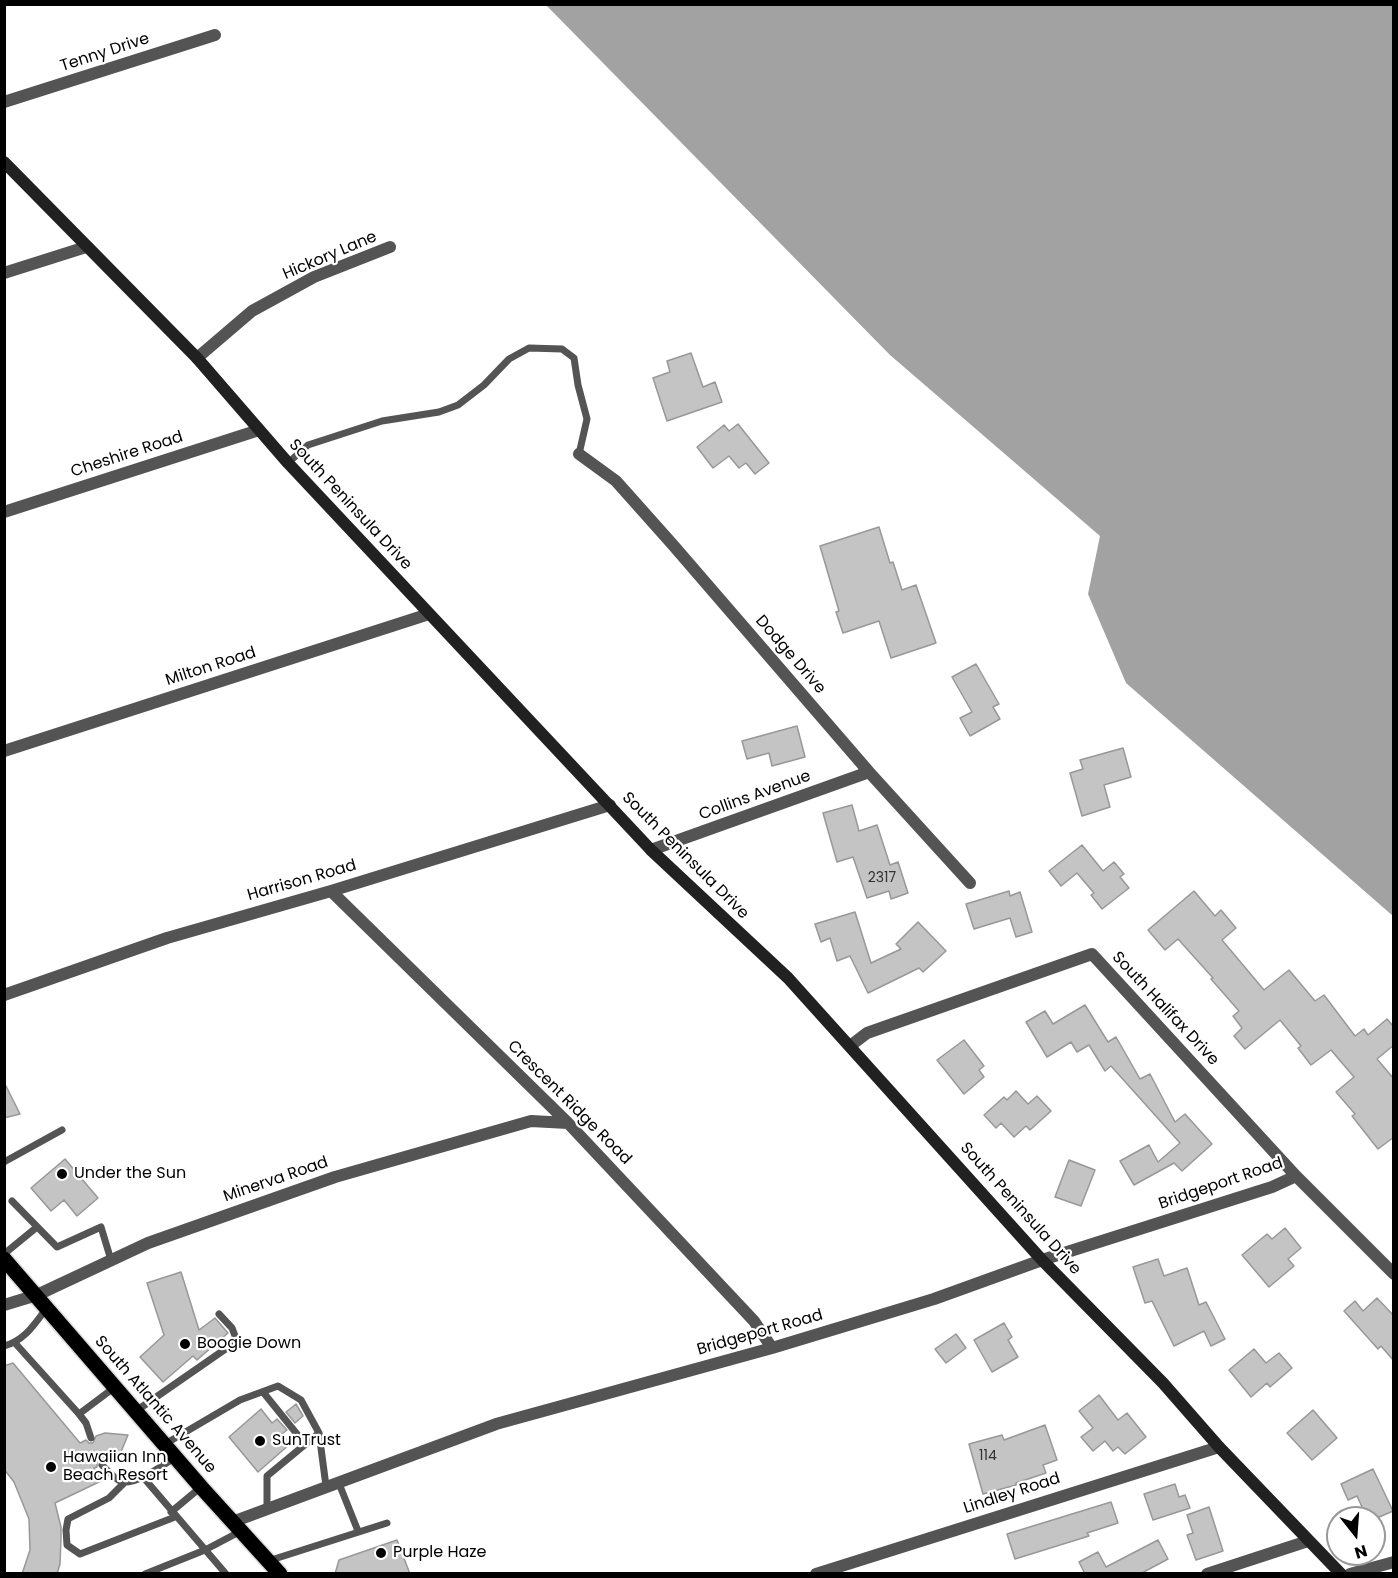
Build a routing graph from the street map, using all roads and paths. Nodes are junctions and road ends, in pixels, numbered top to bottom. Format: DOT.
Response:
graph roads {
  1 [pos="215,34"];
  2 [pos="4,102"];
  3 [pos="4,162"];
  4 [pos="86,247"];
  5 [pos="390,248"];
  6 [pos="4,273"];
  7 [pos="197,358"];
  8 [pos="260,430"];
  9 [pos="579,454"];
  10 [pos="288,463"];
  11 [pos="4,512"];
  12 [pos="429,614"];
  13 [pos="4,751"];
  14 [pos="869,772"];
  15 [pos="610,805"];
  16 [pos="651,850"];
  17 [pos="970,883"];
  18 [pos="331,891"];
  19 [pos="4,995"];
  20 [pos="850,1046"];
  21 [pos="568,1123"];
  22 [pos="62,1130"];
  23 [pos="4,1162"];
  24 [pos="1296,1176"];
  25 [pos="12,1201"];
  26 [pos="37,1227"];
  27 [pos="4,1254"];
  28 [pos="4,1259"];
  29 [pos="111,1260"];
  30 [pos="1042,1260"];
  31 [pos="1394,1274"];
  32 [pos="37,1294"];
  33 [pos="4,1305"];
  34 [pos="48,1308"];
  35 [pos="219,1314"];
  36 [pos="15,1343"];
  37 [pos="4,1346"];
  38 [pos="772,1348"];
  39 [pos="115,1387"];
  40 [pos="263,1392"];
  41 [pos="136,1411"];
  42 [pos="79,1414"];
  43 [pos="319,1433"];
  44 [pos="91,1438"];
  45 [pos="165,1444"];
  46 [pos="305,1444"];
  47 [pos="1219,1446"];
  48 [pos="176,1457"];
  49 [pos="102,1465"];
  50 [pos="142,1477"];
  51 [pos="125,1482"];
  52 [pos="332,1483"];
  53 [pos="201,1487"];
  54 [pos="267,1508"];
  55 [pos="173,1515"];
  56 [pos="387,1523"];
  57 [pos="237,1526"];
  58 [pos="358,1532"];
  59 [pos="1308,1541"];
  60 [pos="205,1550"];
  61 [pos="1394,1562"];
  62 [pos="274,1570"];
  63 [pos="145,1574"];
  64 [pos="226,1574"];
  65 [pos="816,1574"];
  66 [pos="1207,1574"];
  67 [pos="1341,1574"];
  68 [pos="1350,1574"];
  1 -- 2 [label="street, Tenny Drive"];
  3 -- 4 [label="main road, South Peninsula Drive"];
  4 -- 6 [label="street"];
  4 -- 7 [label="main road, South Peninsula Drive"];
  5 -- 7 [label="street, Hickory Lane"];
  7 -- 8 [label="main road, South Peninsula Drive"];
  8 -- 10 [label="main road, South Peninsula Drive"];
  8 -- 11 [label="street, Cheshire Road"];
  9 -- 10 [label="lane"];
  9 -- 14 [label="street, Dodge Drive"];
  10 -- 12 [label="main road, South Peninsula Drive"];
  12 -- 13 [label="street, Milton Road"];
  12 -- 15 [label="main road, South Peninsula Drive"];
  14 -- 16 [label="street, Collins Avenue"];
  14 -- 17 [label="street, Dodge Drive"];
  15 -- 16 [label="main road, South Peninsula Drive"];
  15 -- 18 [label="street, Harrison Road"];
  16 -- 20 [label="main road, South Peninsula Drive"];
  18 -- 19 [label="street, Harrison Road"];
  18 -- 21 [label="street, Crescent Ridge Road"];
  20 -- 24 [label="street, South Halifax Drive"];
  20 -- 30 [label="main road, South Peninsula Drive"];
  21 -- 29 [label="street, Minerva Road"];
  21 -- 38 [label="street, Crescent Ridge Road"];
  22 -- 23 [label="lane"];
  24 -- 30 [label="street, Bridgeport Road"];
  24 -- 31 [label="street, South Halifax Drive"];
  25 -- 26 [label="lane"];
  26 -- 27 [label="lane"];
  26 -- 29 [label="lane"];
  28 -- 32 [label="main road, South Atlantic Avenue"];
  29 -- 32 [label="street, Minerva Road"];
  30 -- 38 [label="street, Bridgeport Road"];
  30 -- 47 [label="main road, South Peninsula Drive"];
  32 -- 33 [label="street, Minerva Road"];
  32 -- 34 [label="main road, South Atlantic Avenue"];
  34 -- 36 [label="lane"];
  34 -- 39 [label="main road, South Atlantic Avenue"];
  35 -- 41 [label="lane"];
  36 -- 37 [label="lane"];
  36 -- 42 [label="lane"];
  38 -- 52 [label="street, Bridgeport Road"];
  39 -- 41 [label="main road, South Atlantic Avenue"];
  39 -- 42 [label="lane"];
  40 -- 43 [label="lane"];
  40 -- 45 [label="lane"];
  40 -- 46 [label="lane"];
  41 -- 45 [label="main road, South Atlantic Avenue"];
  42 -- 44 [label="lane"];
  43 -- 46 [label="lane"];
  43 -- 52 [label="lane"];
  45 -- 48 [label="main road, South Atlantic Avenue"];
  46 -- 54 [label="lane"];
  47 -- 59 [label="main road, South Peninsula Drive"];
  47 -- 65 [label="street, Lindley Road"];
  48 -- 50 [label="lane"];
  48 -- 53 [label="main road, South Atlantic Avenue"];
  49 -- 51 [label="lane"];
  50 -- 51 [label="lane"];
  50 -- 55 [label="lane"];
  51 -- 55 [label="lane"];
  52 -- 54 [label="street, Bridgeport Road"];
  52 -- 58 [label="lane"];
  53 -- 55 [label="lane"];
  53 -- 57 [label="main road, South Atlantic Avenue"];
  54 -- 57 [label="street, Bridgeport Road"];
  55 -- 60 [label="lane"];
  56 -- 58 [label="lane"];
  57 -- 60 [label="lane"];
  57 -- 62 [label="main road, South Atlantic Avenue"];
  58 -- 62 [label="lane"];
  59 -- 66 [label="street"];
  59 -- 67 [label="main road, South Peninsula Drive"];
  60 -- 63 [label="lane"];
  60 -- 64 [label="lane"];
  61 -- 68 [label="street"];
}
